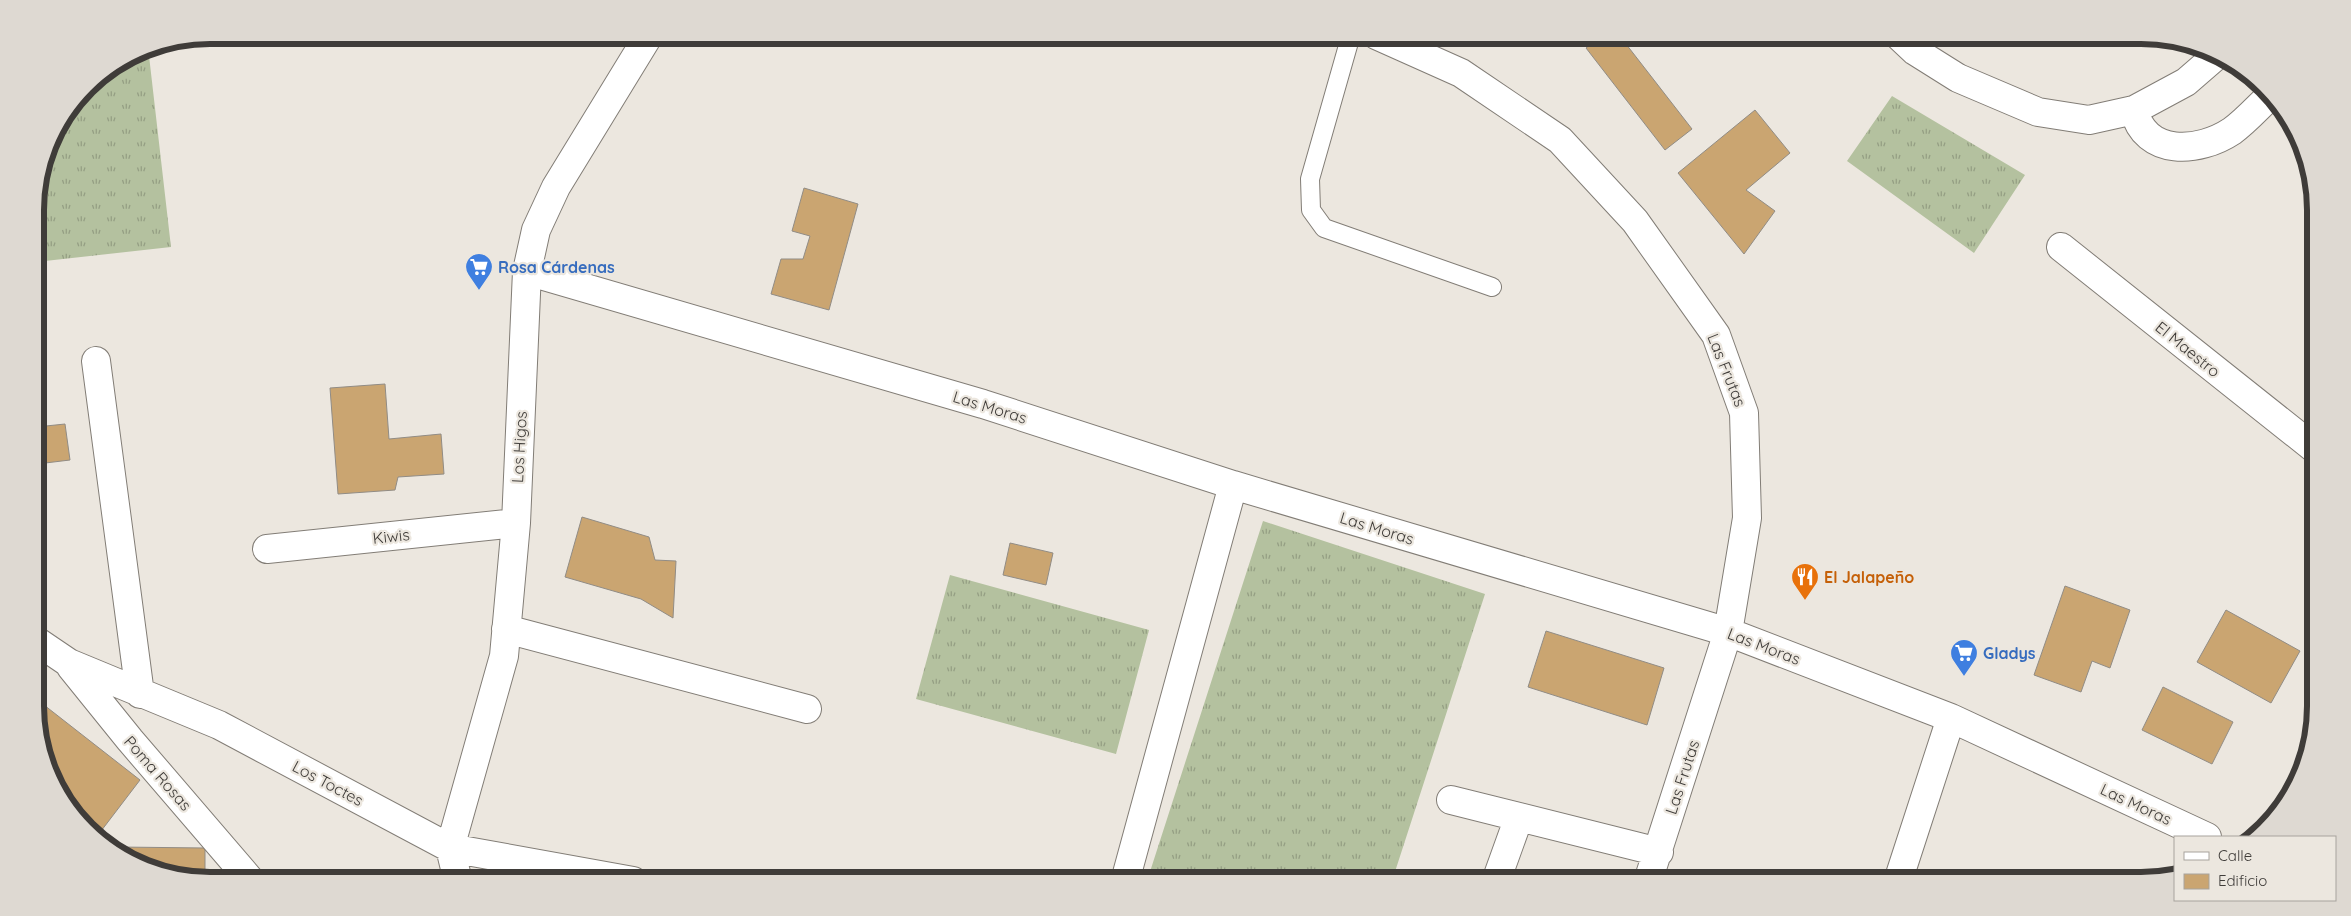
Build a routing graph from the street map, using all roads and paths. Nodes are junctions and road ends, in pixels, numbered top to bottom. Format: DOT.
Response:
graph roads {
  1 [pos="643,44"];
  2 [pos="1348,44"];
  3 [pos="1396,44"];
  4 [pos="1908,44"];
  5 [pos="2212,60"];
  6 [pos="2266,100"];
  7 [pos="2134,110"];
  8 [pos="2061,247"];
  9 [pos="527,271"];
  10 [pos="1492,288"];
  11 [pos="96,361"];
  12 [pos="2307,443"];
  13 [pos="1233,485"];
  14 [pos="516,523"];
  15 [pos="267,549"];
  16 [pos="506,629"];
  17 [pos="1728,632"];
  18 [pos="44,646"];
  19 [pos="69,663"];
  20 [pos="140,694"];
  21 [pos="807,709"];
  22 [pos="1951,718"];
  23 [pos="1451,800"];
  24 [pos="1519,817"];
  25 [pos="2204,836"];
  26 [pos="450,848"];
  27 [pos="1659,852"];
  28 [pos="243,872"];
  29 [pos="456,872"];
  30 [pos="583,872"];
  31 [pos="1127,872"];
  32 [pos="1499,872"];
  33 [pos="1651,872"];
  34 [pos="1901,872"];
  1 -- 9 [label="street, Los Higos"];
  2 -- 10 [label="lane"];
  3 -- 17 [label="street, Las Frutas"];
  4 -- 7 [label="street"];
  5 -- 7 [label="street"];
  6 -- 7 [label="street"];
  8 -- 12 [label="street, El Maestro"];
  9 -- 13 [label="street, Las Moras"];
  9 -- 14 [label="street, Los Higos"];
  11 -- 20 [label="street"];
  13 -- 17 [label="street, Las Moras"];
  13 -- 31 [label="street"];
  14 -- 15 [label="street, Kiwis"];
  14 -- 16 [label="street, Los Higos"];
  16 -- 21 [label="street"];
  16 -- 26 [label="street, Los Higos"];
  17 -- 22 [label="street, Las Moras"];
  17 -- 27 [label="street, Las Frutas"];
  18 -- 19 [label="street, Los Toctes"];
  19 -- 20 [label="street, Los Toctes"];
  19 -- 28 [label="street, Poma Rosas"];
  20 -- 26 [label="street, Los Toctes"];
  22 -- 25 [label="street, Las Moras"];
  22 -- 34 [label="street"];
  23 -- 24 [label="street"];
  24 -- 27 [label="street"];
  24 -- 32 [label="street"];
  26 -- 29 [label="street, Los Higos"];
  26 -- 30 [label="street, Los Toctes"];
  27 -- 33 [label="street, Las Frutas"];
}
